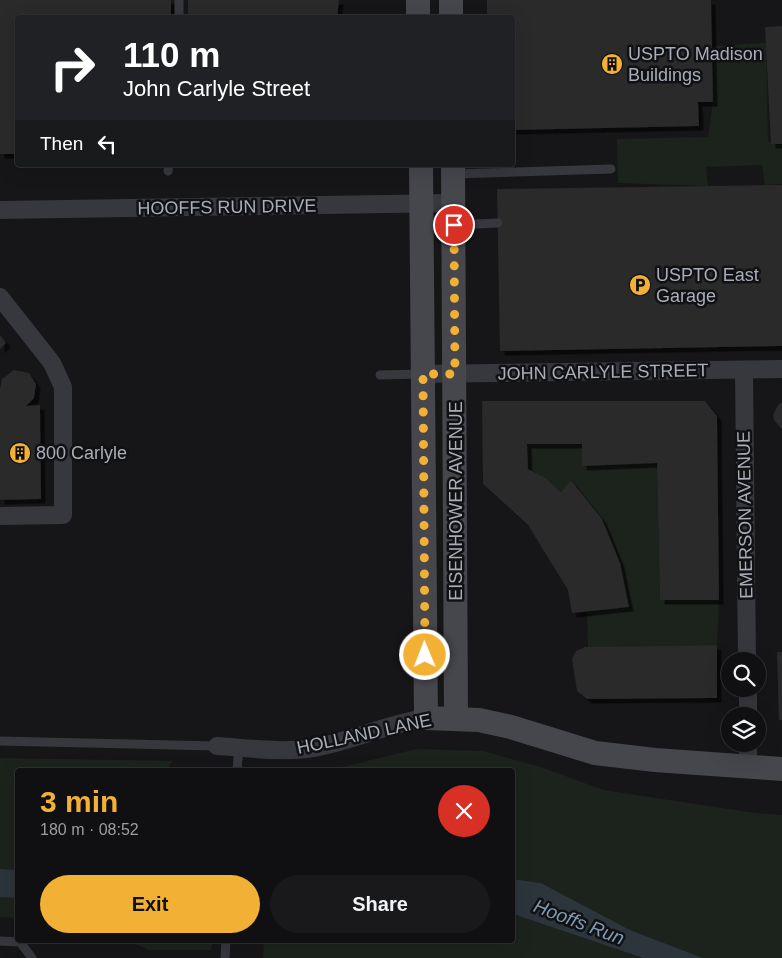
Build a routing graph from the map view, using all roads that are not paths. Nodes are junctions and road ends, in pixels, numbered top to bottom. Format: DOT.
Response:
graph roads {
  1 [pos="179,0"];
  2 [pos="418,0"];
  3 [pos="451,0"];
  4 [pos="179,15"];
  5 [pos="418,15"];
  6 [pos="451,15"];
  7 [pos="421,167"];
  8 [pos="453,169"];
  9 [pos="611,169"];
  10 [pos="422,204"];
  11 [pos="0,210"];
  12 [pos="453,214"];
  13 [pos="498,224"];
  14 [pos="0,297"];
  15 [pos="782,369"];
  16 [pos="744,370"];
  17 [pos="423,374"];
  18 [pos="455,374"];
  19 [pos="380,375"];
  20 [pos="0,516"];
  21 [pos="747,652"];
  22 [pos="426,718"];
  23 [pos="456,718"];
  24 [pos="0,740"];
  25 [pos="217,746"];
  26 [pos="239,747"];
  27 [pos="748,755"];
  28 [pos="237,768"];
  29 [pos="782,769"];
  30 [pos="0,941"];
  31 [pos="15,942"];
  32 [pos="21,943"];
  33 [pos="226,943"];
  34 [pos="32,958"];
  35 [pos="225,958"];
  1 -- 4 [label="lane"];
  2 -- 5 [label="main road"];
  3 -- 6 [label="main road"];
  7 -- 10 [label="main road, EISENHOWER AVENUE"];
  8 -- 9 [label="lane"];
  8 -- 12 [label="main road, EISENHOWER AVENUE"];
  10 -- 11 [label="street, HOOFFS RUN DRIVE"];
  10 -- 12 [label="street, HOOFFS RUN DRIVE"];
  10 -- 17 [label="main road, EISENHOWER AVENUE"];
  12 -- 13 [label="lane"];
  12 -- 18 [label="main road, EISENHOWER AVENUE"];
  14 -- 20 [label="street"];
  15 -- 16 [label="street, JOHN CARLYLE STREET"];
  16 -- 18 [label="street, JOHN CARLYLE STREET"];
  16 -- 21 [label="street, EMERSON AVENUE"];
  17 -- 18 [label="street, JOHN CARLYLE STREET"];
  17 -- 19 [label="lane"];
  17 -- 22 [label="main road, EISENHOWER AVENUE"];
  18 -- 23 [label="main road, EISENHOWER AVENUE"];
  22 -- 23 [label="main road, HOLLAND LANE"];
  22 -- 26 [label="street, HOLLAND LANE"];
  23 -- 27 [label="main road, HOLLAND LANE"];
  24 -- 25 [label="lane, HOLLAND LANE"];
  25 -- 26 [label="street, HOLLAND LANE"];
  26 -- 28 [label="lane"];
  27 -- 29 [label="main road, HOLLAND LANE"];
  30 -- 31 [label="lane"];
  32 -- 34 [label="lane"];
  33 -- 35 [label="lane"];
}
